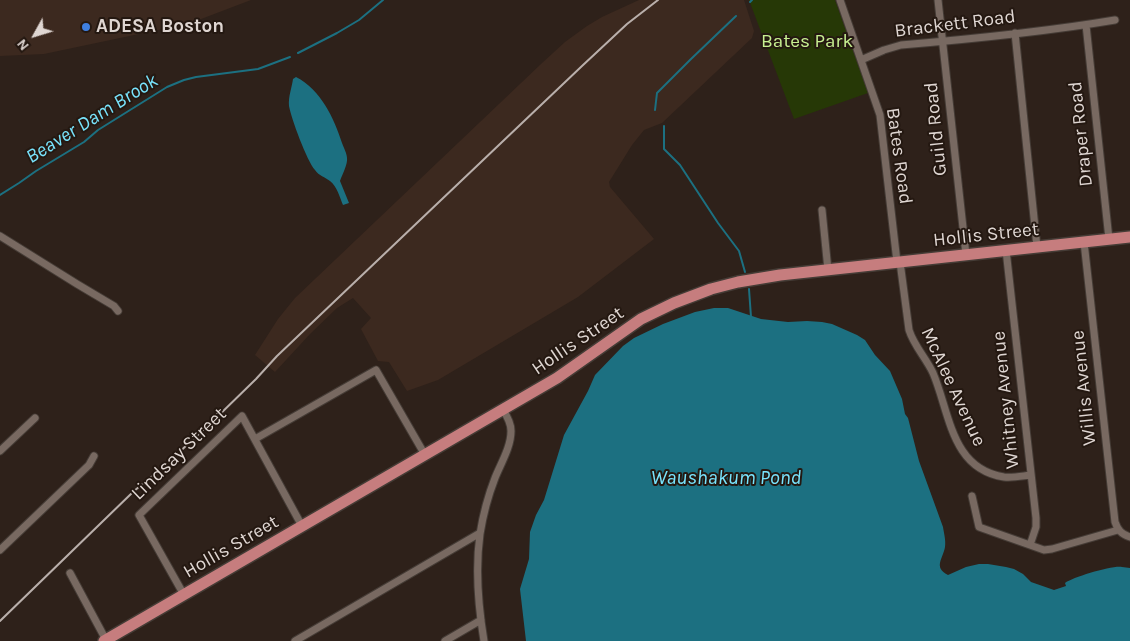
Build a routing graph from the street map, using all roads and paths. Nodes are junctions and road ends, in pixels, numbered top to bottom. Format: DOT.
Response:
graph roads {
  1 [pos="840,0"];
  2 [pos="938,0"];
  3 [pos="1115,20"];
  4 [pos="1086,25"];
  5 [pos="1015,34"];
  6 [pos="943,41"];
  7 [pos="861,60"];
  8 [pos="822,210"];
  9 [pos="0,236"];
  10 [pos="1130,237"];
  11 [pos="1109,239"];
  12 [pos="1084,242"];
  13 [pos="1037,247"];
  14 [pos="1006,250"];
  15 [pos="966,255"];
  16 [pos="898,262"];
  17 [pos="828,270"];
  18 [pos="118,311"];
  19 [pos="503,410"];
  20 [pos="35,418"];
  21 [pos="255,439"];
  22 [pos="0,451"];
  23 [pos="425,455"];
  24 [pos="94,456"];
  25 [pos="1031,475"];
  26 [pos="972,496"];
  27 [pos="302,526"];
  28 [pos="1118,530"];
  29 [pos="480,532"];
  30 [pos="1130,537"];
  31 [pos="1030,545"];
  32 [pos="0,550"];
  33 [pos="70,573"];
  34 [pos="184,595"];
  35 [pos="481,620"];
  36 [pos="105,640"];
  37 [pos="295,641"];
  38 [pos="444,641"];
  39 [pos="484,641"];
  1 -- 7 [label="street, Bates Road"];
  2 -- 6 [label="street, Guild Road"];
  3 -- 4 [label="street, Brackett Road"];
  4 -- 5 [label="street, Brackett Road"];
  4 -- 11 [label="street, Draper Road"];
  5 -- 6 [label="street, Brackett Road"];
  5 -- 13 [label="street"];
  6 -- 7 [label="street, Brackett Road"];
  6 -- 15 [label="street, Guild Road"];
  7 -- 16 [label="street, Bates Road"];
  8 -- 17 [label="street"];
  9 -- 18 [label="street"];
  10 -- 11 [label="main road, Hollis Street"];
  11 -- 12 [label="main road, Hollis Street"];
  12 -- 13 [label="main road, Hollis Street"];
  12 -- 28 [label="street, Willis Avenue"];
  13 -- 14 [label="main road, Hollis Street"];
  14 -- 15 [label="main road, Hollis Street"];
  14 -- 25 [label="street, Whitney Avenue"];
  15 -- 16 [label="main road, Hollis Street"];
  16 -- 17 [label="main road, Hollis Street"];
  16 -- 25 [label="street, McAlee Avenue"];
  17 -- 19 [label="main road, Hollis Street"];
  19 -- 23 [label="main road, Hollis Street"];
  19 -- 29 [label="street"];
  20 -- 22 [label="street"];
  21 -- 23 [label="street"];
  21 -- 27 [label="street"];
  21 -- 34 [label="street, Lindsay Street"];
  23 -- 27 [label="main road, Hollis Street"];
  24 -- 32 [label="street"];
  25 -- 31 [label="street, Whitney Avenue"];
  26 -- 31 [label="street"];
  27 -- 34 [label="main road, Hollis Street"];
  28 -- 30 [label="street"];
  28 -- 31 [label="street"];
  29 -- 35 [label="street"];
  29 -- 37 [label="street"];
  33 -- 36 [label="street"];
  34 -- 36 [label="main road, Hollis Street"];
  35 -- 38 [label="street"];
  35 -- 39 [label="street"];
}
